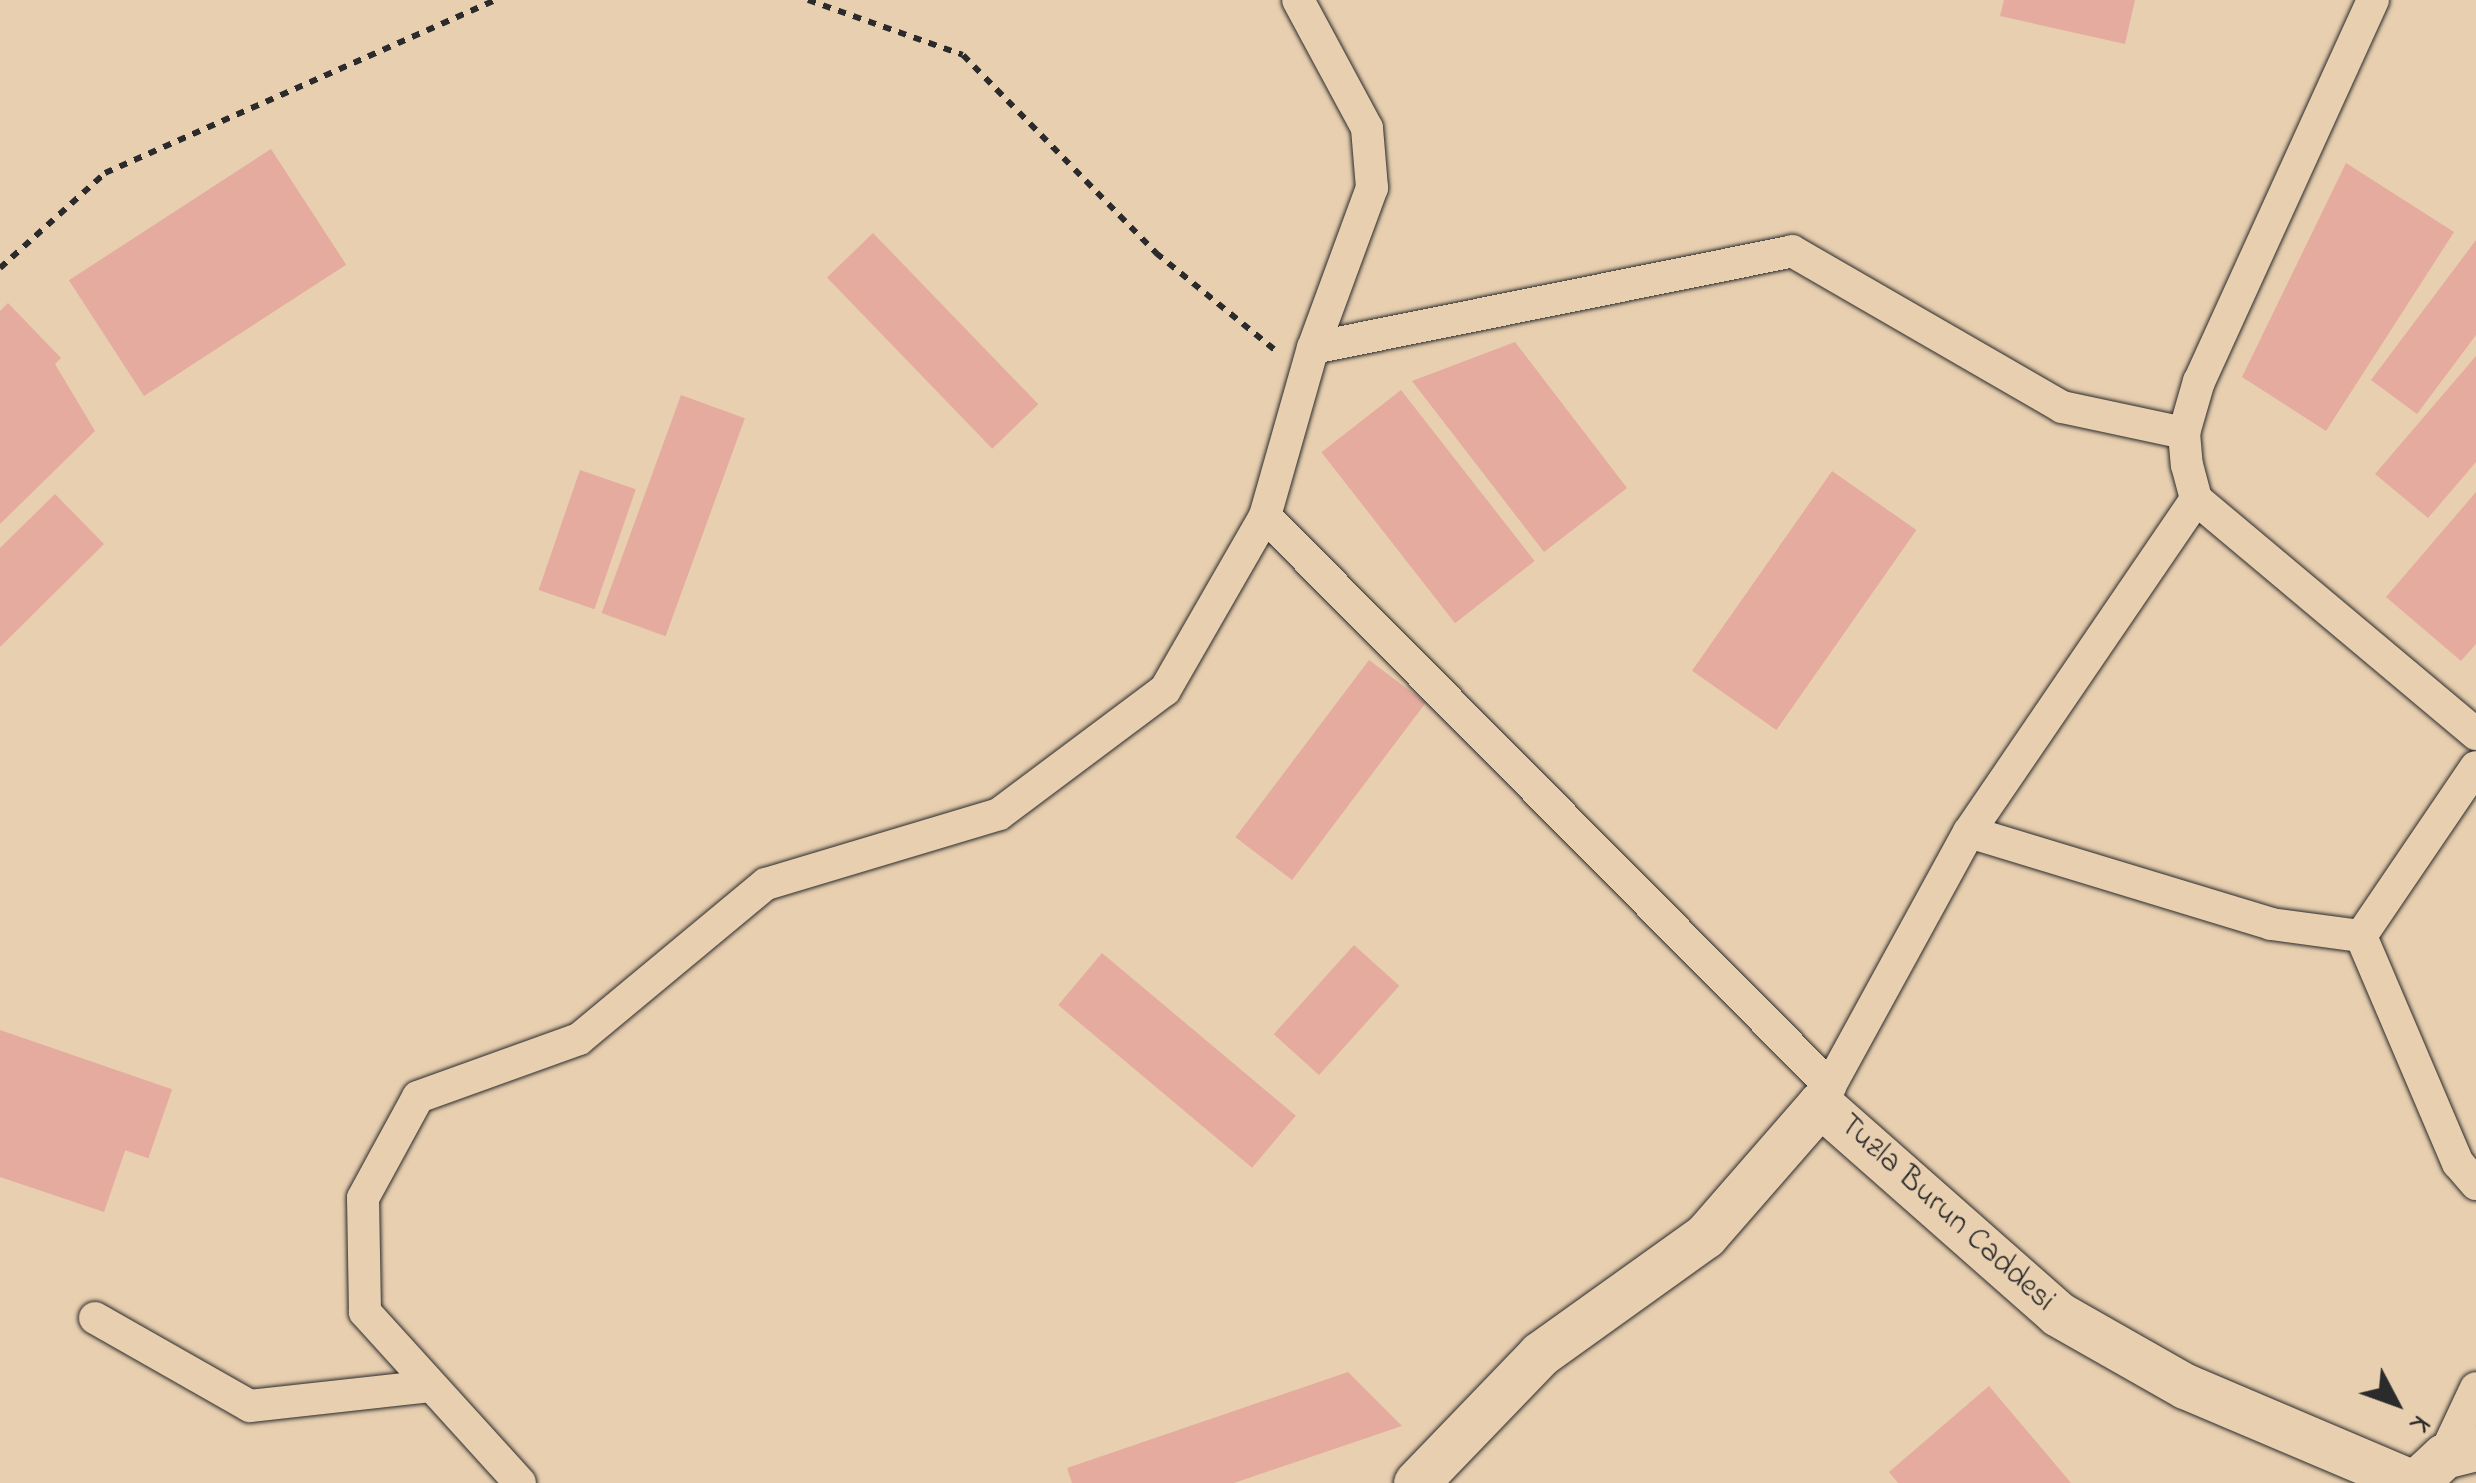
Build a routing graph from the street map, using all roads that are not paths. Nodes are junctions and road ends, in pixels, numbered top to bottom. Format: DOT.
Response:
graph roads {
  1 [pos="1298,0"];
  2 [pos="2373,0"];
  3 [pos="1312,348"];
  4 [pos="2184,433"];
  5 [pos="2196,499"];
  6 [pos="1265,516"];
  7 [pos="2476,734"];
  8 [pos="2476,767"];
  9 [pos="1970,832"];
  10 [pos="2361,936"];
  11 [pos="1825,1095"];
  12 [pos="2476,1184"];
  13 [pos="94,1318"];
  14 [pos="430,1386"];
  15 [pos="2476,1388"];
  16 [pos="2437,1468"];
  17 [pos="520,1483"];
  18 [pos="1416,1483"];
  1 -- 3 [label="street"];
  2 -- 4 [label="street"];
  3 -- 4 [label="street"];
  3 -- 6 [label="street"];
  4 -- 5 [label="street"];
  5 -- 7 [label="street"];
  5 -- 9 [label="street"];
  6 -- 11 [label="street"];
  6 -- 14 [label="street"];
  8 -- 10 [label="street"];
  9 -- 10 [label="street"];
  9 -- 11 [label="street"];
  10 -- 12 [label="street"];
  11 -- 16 [label="street, Tuzla Burun Caddesi"];
  11 -- 18 [label="street, Tuzla Burun Caddesi"];
  13 -- 14 [label="street"];
  14 -- 17 [label="street"];
  15 -- 16 [label="street"];
}
